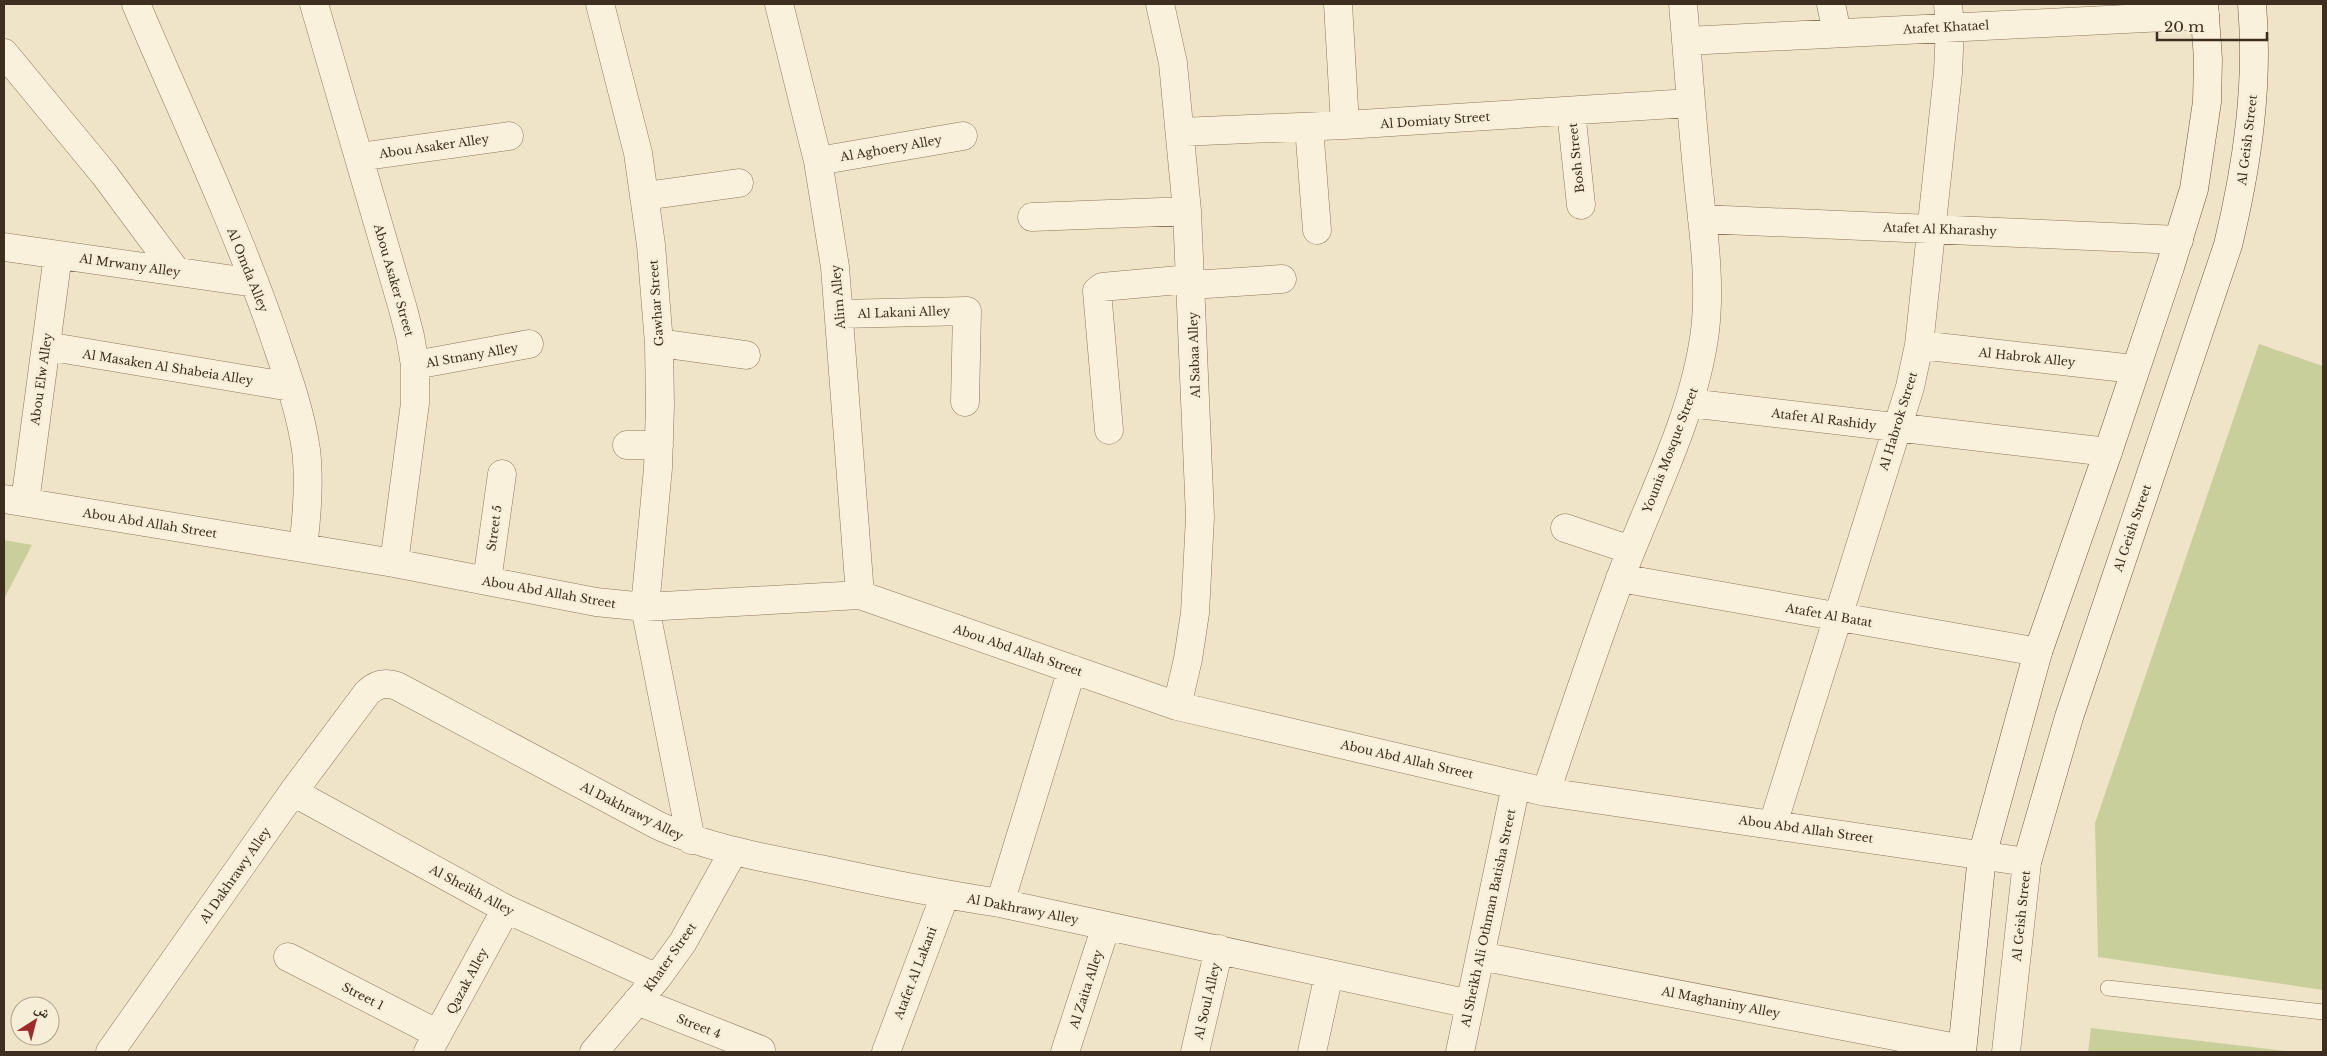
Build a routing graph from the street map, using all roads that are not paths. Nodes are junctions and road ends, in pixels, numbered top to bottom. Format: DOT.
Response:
graph roads {
  1 [pos="136,4"];
  2 [pos="314,4"];
  3 [pos="600,4"];
  4 [pos="779,4"];
  5 [pos="1160,4"];
  6 [pos="1338,4"];
  7 [pos="1683,4"];
  8 [pos="1831,4"];
  9 [pos="2252,4"];
  10 [pos="2205,9"];
  11 [pos="1949,16"];
  12 [pos="1838,33"];
  13 [pos="1686,41"];
  14 [pos="4,53"];
  15 [pos="1690,103"];
  16 [pos="1571,111"];
  17 [pos="1345,125"];
  18 [pos="1309,127"];
  19 [pos="1180,132"];
  20 [pos="509,136"];
  21 [pos="963,136"];
  22 [pos="359,157"];
  23 [pos="818,161"];
  24 [pos="739,183"];
  25 [pos="645,196"];
  26 [pos="1581,205"];
  27 [pos="1187,211"];
  28 [pos="1032,217"];
  29 [pos="1702,219"];
  30 [pos="1932,229"];
  31 [pos="1317,230"];
  32 [pos="2179,240"];
  33 [pos="4,247"];
  34 [pos="58,255"];
  35 [pos="176,271"];
  36 [pos="1282,279"];
  37 [pos="1191,282"];
  38 [pos="255,283"];
  39 [pos="840,314"];
  40 [pos="659,343"];
  41 [pos="529,344"];
  42 [pos="1919,345"];
  43 [pos="46,346"];
  44 [pos="746,355"];
  45 [pos="415,365"];
  46 [pos="2134,369"];
  47 [pos="291,387"];
  48 [pos="965,402"];
  49 [pos="1689,404"];
  50 [pos="1897,428"];
  51 [pos="1109,430"];
  52 [pos="627,445"];
  53 [pos="659,445"];
  54 [pos="2108,452"];
  55 [pos="502,474"];
  56 [pos="14,500"];
  57 [pos="1566,528"];
  58 [pos="303,548"];
  59 [pos="1631,550"];
  60 [pos="394,563"];
  61 [pos="1620,578"];
  62 [pos="487,581"];
  63 [pos="860,596"];
  64 [pos="645,607"];
  65 [pos="1837,616"];
  66 [pos="2038,652"];
  67 [pos="1072,669"];
  68 [pos="1177,706"];
  69 [pos="1516,785"];
  70 [pos="293,792"];
  71 [pos="1546,792"];
  72 [pos="1773,824"];
  73 [pos="691,840"];
  74 [pos="733,852"];
  75 [pos="1982,856"];
  76 [pos="2026,862"];
  77 [pos="945,895"];
  78 [pos="1000,903"];
  79 [pos="506,909"];
  80 [pos="1106,926"];
  81 [pos="1218,949"];
  82 [pos="1480,956"];
  83 [pos="288,957"];
  84 [pos="1329,974"];
  85 [pos="657,978"];
  86 [pos="2108,988"];
  87 [pos="637,1002"];
  88 [pos="1470,1004"];
  89 [pos="2323,1012"];
  90 [pos="433,1043"];
  91 [pos="761,1050"];
  92 [pos="1962,1051"];
  93 [pos="110,1052"];
  94 [pos="594,1052"];
  95 [pos="886,1052"];
  96 [pos="1065,1052"];
  97 [pos="1195,1052"];
  98 [pos="1312,1052"];
  99 [pos="1460,1052"];
  100 [pos="2006,1052"];
  1 -- 38 [label="street, Al Omda Alley"];
  2 -- 22 [label="street, Abou Asaker Street"];
  3 -- 25 [label="street, Gawhar Street"];
  4 -- 23 [label="street, Alim Alley"];
  5 -- 19 [label="street, Al Sabaa Alley"];
  6 -- 17 [label="street"];
  7 -- 13 [label="street, Younis Mosque Street"];
  8 -- 12 [label="street"];
  9 -- 76 [label="street, Al Geish Street"];
  10 -- 11 [label="street, Atafet Khatael"];
  10 -- 32 [label="street"];
  11 -- 12 [label="street, Atafet Khatael"];
  11 -- 30 [label="street, Al Habrok Street"];
  12 -- 13 [label="street, Atafet Khatael"];
  13 -- 15 [label="street, Younis Mosque Street"];
  14 -- 35 [label="street"];
  15 -- 16 [label="street, Al Domiaty Street"];
  15 -- 29 [label="street, Younis Mosque Street"];
  16 -- 17 [label="street, Al Domiaty Street"];
  16 -- 26 [label="street, Bosh Street"];
  17 -- 18 [label="street, Al Domiaty Street"];
  18 -- 19 [label="street, Al Domiaty Street"];
  18 -- 31 [label="street"];
  19 -- 27 [label="street, Al Sabaa Alley"];
  20 -- 22 [label="street, Abou Asaker Alley"];
  21 -- 23 [label="street, Al Aghoery Alley"];
  22 -- 45 [label="street, Abou Asaker Street"];
  23 -- 39 [label="street, Alim Alley"];
  24 -- 25 [label="street"];
  25 -- 40 [label="street, Gawhar Street"];
  27 -- 28 [label="street"];
  27 -- 37 [label="street, Al Sabaa Alley"];
  29 -- 30 [label="street, Atafet Al Kharashy"];
  29 -- 49 [label="street, Younis Mosque Street"];
  30 -- 32 [label="street, Atafet Al Kharashy"];
  30 -- 42 [label="street, Al Habrok Street"];
  32 -- 46 [label="street"];
  33 -- 34 [label="street, Al Mrwany Alley"];
  34 -- 35 [label="street, Al Mrwany Alley"];
  34 -- 43 [label="street, Abou Elw Alley"];
  35 -- 38 [label="street, Al Mrwany Alley"];
  36 -- 37 [label="street"];
  37 -- 51 [label="street"];
  37 -- 68 [label="street, Al Sabaa Alley"];
  38 -- 47 [label="street, Al Omda Alley"];
  39 -- 48 [label="street, Al Lakani Alley"];
  39 -- 63 [label="street, Alim Alley"];
  40 -- 44 [label="street"];
  40 -- 53 [label="street, Gawhar Street"];
  41 -- 45 [label="street, Al Stnany Alley"];
  42 -- 46 [label="street, Al Habrok Alley"];
  42 -- 50 [label="street, Al Habrok Street"];
  43 -- 47 [label="street, Al Masaken Al Shabeia Alley"];
  43 -- 56 [label="street, Abou Elw Alley"];
  45 -- 60 [label="street, Abou Asaker Street"];
  46 -- 54 [label="street"];
  47 -- 58 [label="street, Al Omda Alley"];
  49 -- 50 [label="street, Atafet Al Rashidy"];
  49 -- 59 [label="street, Younis Mosque Street"];
  50 -- 54 [label="street, Atafet Al Rashidy"];
  50 -- 65 [label="street, Al Habrok Street"];
  52 -- 53 [label="street"];
  53 -- 64 [label="street, Gawhar Street"];
  54 -- 66 [label="street"];
  55 -- 62 [label="street, Street 5"];
  56 -- 58 [label="street, Abou Abd Allah Street"];
  57 -- 59 [label="street"];
  58 -- 60 [label="street, Abou Abd Allah Street"];
  59 -- 61 [label="street, Younis Mosque Street"];
  60 -- 62 [label="street, Abou Abd Allah Street"];
  61 -- 65 [label="street, Atafet Al Batat"];
  61 -- 71 [label="street, Younis Mosque Street"];
  62 -- 64 [label="street, Abou Abd Allah Street"];
  63 -- 64 [label="street, Abou Abd Allah Street"];
  63 -- 67 [label="street, Abou Abd Allah Street"];
  64 -- 73 [label="street, Gawhar Street"];
  65 -- 66 [label="street, Atafet Al Batat"];
  65 -- 72 [label="street, Al Habrok Street"];
  66 -- 75 [label="street"];
  67 -- 68 [label="street, Abou Abd Allah Street"];
  67 -- 78 [label="street"];
  68 -- 69 [label="street, Abou Abd Allah Street"];
  69 -- 71 [label="street, Abou Abd Allah Street"];
  69 -- 82 [label="street, Al Sheikh Ali Othman Batisha Street"];
  70 -- 73 [label="street, Al Dakhrawy Alley"];
  70 -- 79 [label="street, Al Sheikh Alley"];
  70 -- 93 [label="street, Al Dakhrawy Alley"];
  71 -- 72 [label="street, Abou Abd Allah Street"];
  72 -- 75 [label="street, Abou Abd Allah Street"];
  73 -- 74 [label="street, Al Dakhrawy Alley"];
  74 -- 77 [label="street, Al Dakhrawy Alley"];
  74 -- 85 [label="street, Khater Street"];
  75 -- 76 [label="street, Abou Abd Allah Street"];
  75 -- 92 [label="street"];
  76 -- 100 [label="street, Al Geish Street"];
  77 -- 78 [label="street, Al Dakhrawy Alley"];
  77 -- 95 [label="street, Atafet Al Lakani"];
  78 -- 80 [label="street, Al Dakhrawy Alley"];
  79 -- 85 [label="street, Al Sheikh Alley"];
  79 -- 90 [label="street, Qazak Alley"];
  80 -- 81 [label="street, Al Dakhrawy Alley"];
  80 -- 96 [label="street, Al Zaita Alley"];
  81 -- 84 [label="street, Al Dakhrawy Alley"];
  81 -- 97 [label="street, Al Soul Alley"];
  82 -- 88 [label="street, Al Sheikh Ali Othman Batisha Street"];
  82 -- 92 [label="street, Al Maghaniny Alley"];
  83 -- 90 [label="street, Street 1"];
  84 -- 88 [label="street, Al Dakhrawy Alley"];
  84 -- 98 [label="street"];
  85 -- 87 [label="street, Khater Street"];
  86 -- 89 [label="lane"];
  87 -- 91 [label="street, Street 4"];
  87 -- 94 [label="street, Khater Street"];
  88 -- 99 [label="street, Al Sheikh Ali Othman Batisha Street"];
}
